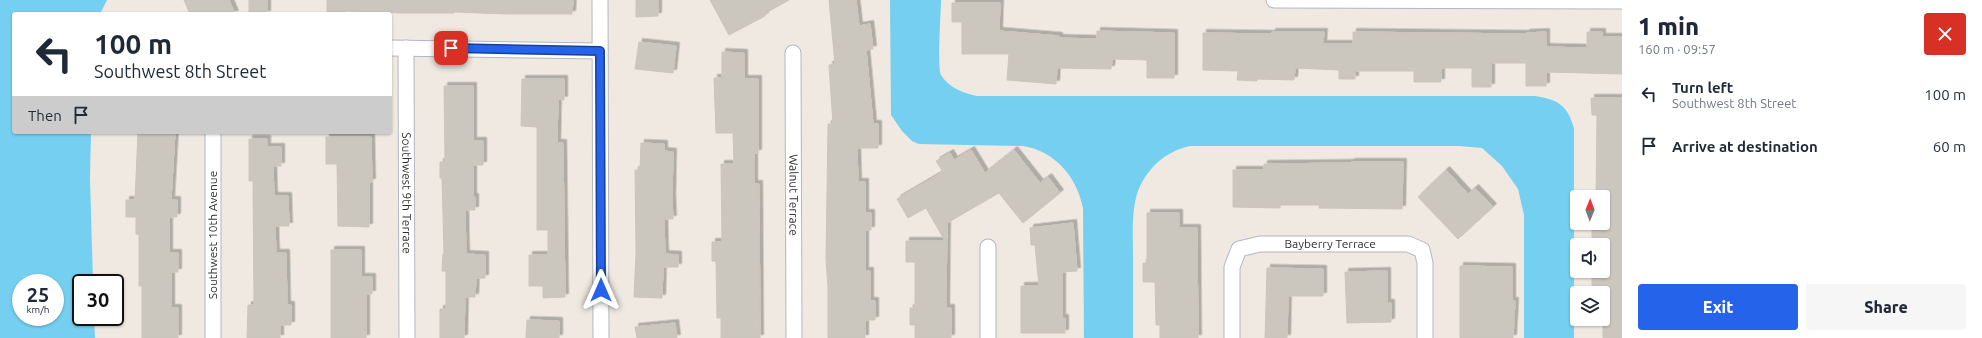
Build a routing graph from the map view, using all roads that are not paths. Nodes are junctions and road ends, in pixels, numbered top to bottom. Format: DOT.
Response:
graph roads {
  1 [pos="600,0"];
  2 [pos="1274,0"];
  3 [pos="1622,1"];
  4 [pos="392,48"];
  5 [pos="406,48"];
  6 [pos="600,51"];
  7 [pos="793,53"];
  8 [pos="213,134"];
  9 [pos="988,247"];
  10 [pos="213,338"];
  11 [pos="407,338"];
  12 [pos="601,338"];
  13 [pos="794,338"];
  14 [pos="988,338"];
  15 [pos="1232,338"];
  16 [pos="1425,338"];
  1 -- 6 [label="street"];
  2 -- 3 [label="street"];
  4 -- 5 [label="street"];
  5 -- 6 [label="street"];
  5 -- 11 [label="street, Southwest 9th Terrace"];
  6 -- 12 [label="street"];
  7 -- 13 [label="street, Walnut Terrace"];
  8 -- 10 [label="street, Southwest 10th Avenue"];
  9 -- 14 [label="street"];
  15 -- 16 [label="street, Bayberry Terrace"];
}
